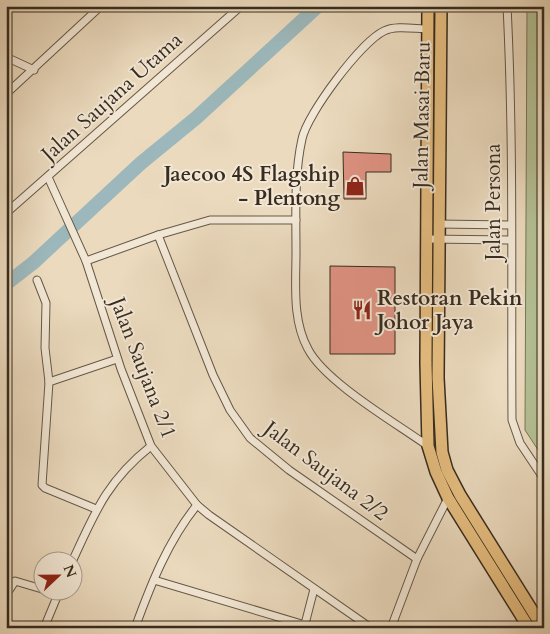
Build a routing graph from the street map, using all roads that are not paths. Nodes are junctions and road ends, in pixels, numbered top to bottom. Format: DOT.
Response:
graph roads {
  1 [pos="241,6"];
  2 [pos="428,6"];
  3 [pos="507,6"];
  4 [pos="96,7"];
  5 [pos="441,12"];
  6 [pos="429,29"];
  7 [pos="6,57"];
  8 [pos="34,70"];
  9 [pos="6,94"];
  10 [pos="48,177"];
  11 [pos="6,214"];
  12 [pos="296,220"];
  13 [pos="427,224"];
  14 [pos="439,224"];
  15 [pos="510,225"];
  16 [pos="158,235"];
  17 [pos="433,239"];
  18 [pos="510,240"];
  19 [pos="86,261"];
  20 [pos="37,280"];
  21 [pos="117,359"];
  22 [pos="49,382"];
  23 [pos="151,446"];
  24 [pos="428,446"];
  25 [pos="544,479"];
  26 [pos="448,498"];
  27 [pos="197,505"];
  28 [pos="96,509"];
  29 [pos="77,552"];
  30 [pos="417,559"];
  31 [pos="154,580"];
  32 [pos="32,586"];
  33 [pos="314,590"];
  34 [pos="6,594"];
  35 [pos="53,602"];
  36 [pos="305,626"];
  37 [pos="44,628"];
  38 [pos="135,628"];
  39 [pos="371,628"];
  40 [pos="391,628"];
  41 [pos="529,628"];
  42 [pos="543,628"];
  1 -- 10 [label="street, Jalan Saujana Utama"];
  2 -- 6 [label="main road, Jalan Masai Baru"];
  3 -- 15 [label="street, Jalan Persona"];
  4 -- 8 [label="street"];
  5 -- 6 [label="main road"];
  5 -- 14 [label="main road, Jalan Masai Baru"];
  6 -- 12 [label="street"];
  6 -- 13 [label="main road, Jalan Masai Baru"];
  7 -- 8 [label="street"];
  8 -- 9 [label="street"];
  10 -- 11 [label="street, Jalan Saujana Utama"];
  10 -- 19 [label="street, Jalan Saujana 2/1"];
  12 -- 16 [label="street"];
  12 -- 24 [label="street"];
  13 -- 14 [label="street"];
  13 -- 17 [label="main road, Jalan Masai Baru"];
  14 -- 15 [label="street"];
  14 -- 17 [label="main road, Jalan Masai Baru"];
  15 -- 18 [label="street, Jalan Persona"];
  16 -- 19 [label="street"];
  16 -- 30 [label="street, Jalan Saujana 2/2"];
  17 -- 18 [label="street"];
  17 -- 24 [label="main road, Jalan Masai Baru"];
  17 -- 42 [label="main road, Jalan Masai Baru"];
  18 -- 25 [label="street, Jalan Persona"];
  19 -- 21 [label="street, Jalan Saujana 2/1"];
  20 -- 22 [label="street"];
  21 -- 22 [label="street"];
  21 -- 23 [label="street, Jalan Saujana 2/1"];
  22 -- 28 [label="street"];
  23 -- 27 [label="street, Jalan Saujana 2/1"];
  23 -- 28 [label="street"];
  24 -- 26 [label="main road, Jalan Masai Baru"];
  26 -- 30 [label="street"];
  26 -- 41 [label="main road, Jalan Masai Baru"];
  27 -- 31 [label="street"];
  27 -- 33 [label="street, Jalan Saujana 2/1"];
  28 -- 29 [label="street"];
  30 -- 40 [label="street"];
  31 -- 36 [label="street"];
  31 -- 38 [label="street"];
  32 -- 34 [label="street"];
  33 -- 36 [label="street"];
  33 -- 39 [label="street, Jalan Saujana 2/1"];
  35 -- 37 [label="street"];
}
